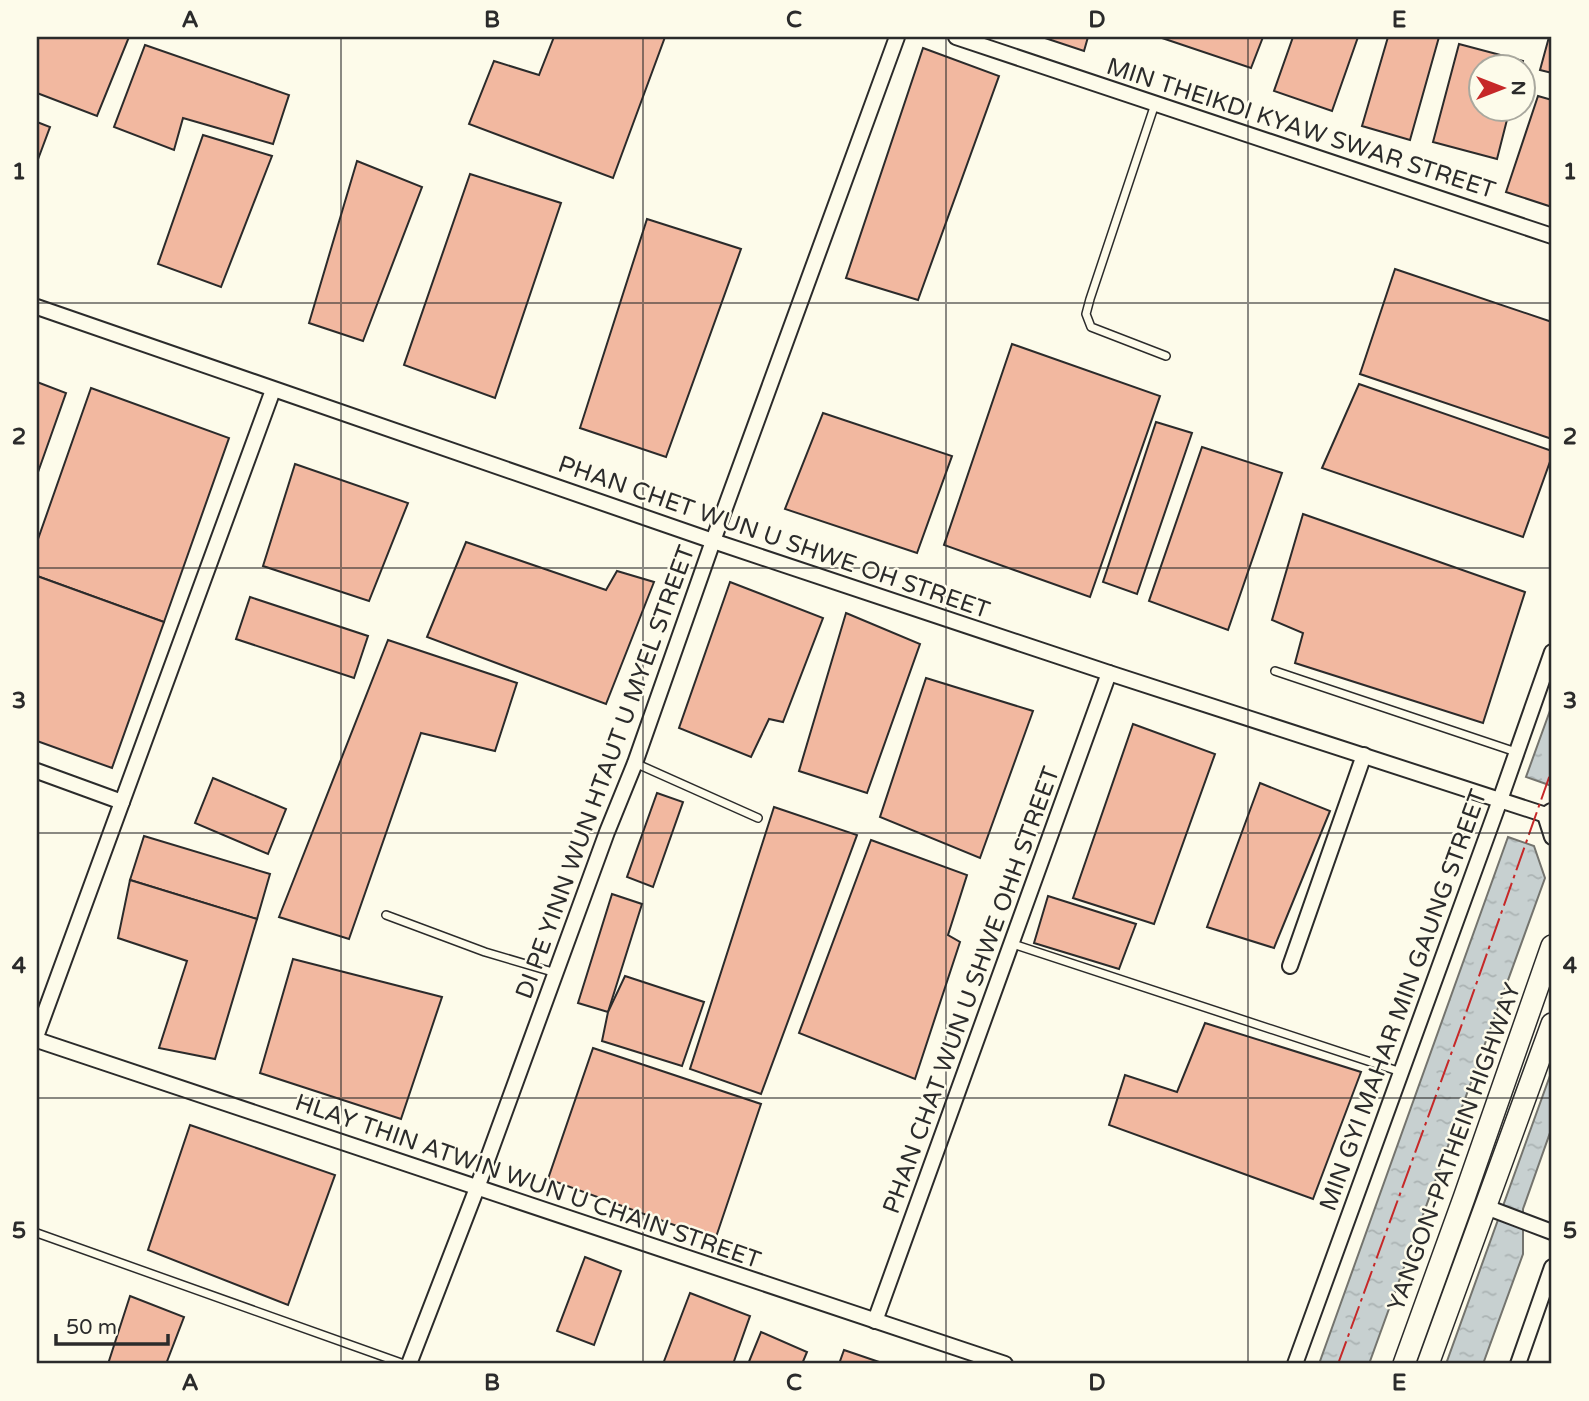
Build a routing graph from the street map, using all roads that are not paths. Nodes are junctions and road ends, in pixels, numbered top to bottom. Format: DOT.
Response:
graph roads {
  1 [pos="897,37"];
  2 [pos="956,37"];
  3 [pos="1155,104"];
  4 [pos="1552,236"];
  5 [pos="37,307"];
  6 [pos="1166,356"];
  7 [pos="273,390"];
  8 [pos="713,541"];
  9 [pos="1552,652"];
  10 [pos="1276,671"];
  11 [pos="1110,673"];
  12 [pos="1516,752"];
  13 [pos="1364,755"];
  14 [pos="635,763"];
  15 [pos="37,771"];
  16 [pos="1500,800"];
  17 [pos="122,802"];
  18 [pos="1550,814"];
  19 [pos="758,818"];
  20 [pos="1552,837"];
  21 [pos="386,915"];
  22 [pos="1013,944"];
  23 [pos="1552,946"];
  24 [pos="1290,966"];
  25 [pos="556,973"];
  26 [pos="1551,1029"];
  27 [pos="37,1034"];
  28 [pos="37,1040"];
  29 [pos="1402,1073"];
  30 [pos="478,1188"];
  31 [pos="1489,1209"];
  32 [pos="1549,1231"];
  33 [pos="37,1233"];
  34 [pos="1552,1267"];
  35 [pos="875,1321"];
  36 [pos="406,1364"];
  37 [pos="1005,1364"];
  38 [pos="1295,1364"];
  39 [pos="1404,1364"];
  40 [pos="1428,1364"];
  41 [pos="1518,1364"];
  1 -- 8 [label="street, DI PE YINN WUN HTAUT U MYEL STREET"];
  2 -- 3 [label="street, MIN THEIKDI KYAW SWAR STREET"];
  3 -- 4 [label="street, MIN THEIKDI KYAW SWAR STREET"];
  3 -- 6 [label="lane"];
  5 -- 7 [label="street, PHAN CHET WUN U SHWE OH STREET"];
  7 -- 8 [label="street, PHAN CHET WUN U SHWE OH STREET"];
  7 -- 17 [label="street"];
  8 -- 11 [label="street, PHAN CHET WUN U SHWE OH STREET"];
  8 -- 14 [label="street, DI PE YINN WUN HTAUT U MYEL STREET"];
  9 -- 12 [label="street, MIN GYI MAHAR MIN GAUNG STREET"];
  10 -- 12 [label="lane"];
  11 -- 13 [label="street, PHAN CHET WUN U SHWE OH STREET"];
  11 -- 22 [label="street, PHAN CHAT WUN U SHWE OHH STREET"];
  12 -- 16 [label="street, MIN GYI MAHAR MIN GAUNG STREET"];
  13 -- 16 [label="street, PHAN CHET WUN U SHWE OH STREET"];
  13 -- 24 [label="street"];
  14 -- 19 [label="lane"];
  14 -- 25 [label="street, DI PE YINN WUN HTAUT U MYEL STREET"];
  15 -- 17 [label="street"];
  16 -- 18 [label="street, PHAN CHET WUN U SHWE OH STREET"];
  16 -- 29 [label="street, MIN GYI MAHAR MIN GAUNG STREET"];
  17 -- 27 [label="street"];
  18 -- 20 [label="street"];
  21 -- 25 [label="lane"];
  22 -- 29 [label="lane"];
  22 -- 35 [label="street, PHAN CHAT WUN U SHWE OHH STREET"];
  23 -- 39 [label="main road, YANGON-PATHEIN HIGHWAY"];
  25 -- 30 [label="street, DI PE YINN WUN HTAUT U MYEL STREET"];
  26 -- 31 [label="main road, YANGON-PATHEIN HIGHWAY"];
  28 -- 30 [label="street, HLAY THIN ATWIN WUN U CHAIN STREET"];
  29 -- 38 [label="street, MIN GYI MAHAR MIN GAUNG STREET"];
  30 -- 35 [label="street, HLAY THIN ATWIN WUN U CHAIN STREET"];
  30 -- 36 [label="street, DI PE YINN WUN HTAUT U MYEL STREET"];
  31 -- 32 [label="street"];
  31 -- 40 [label="main road, YANGON-PATHEIN HIGHWAY"];
  33 -- 36 [label="lane"];
  34 -- 41 [label="street"];
  35 -- 37 [label="street, HLAY THIN ATWIN WUN U CHAIN STREET"];
}
